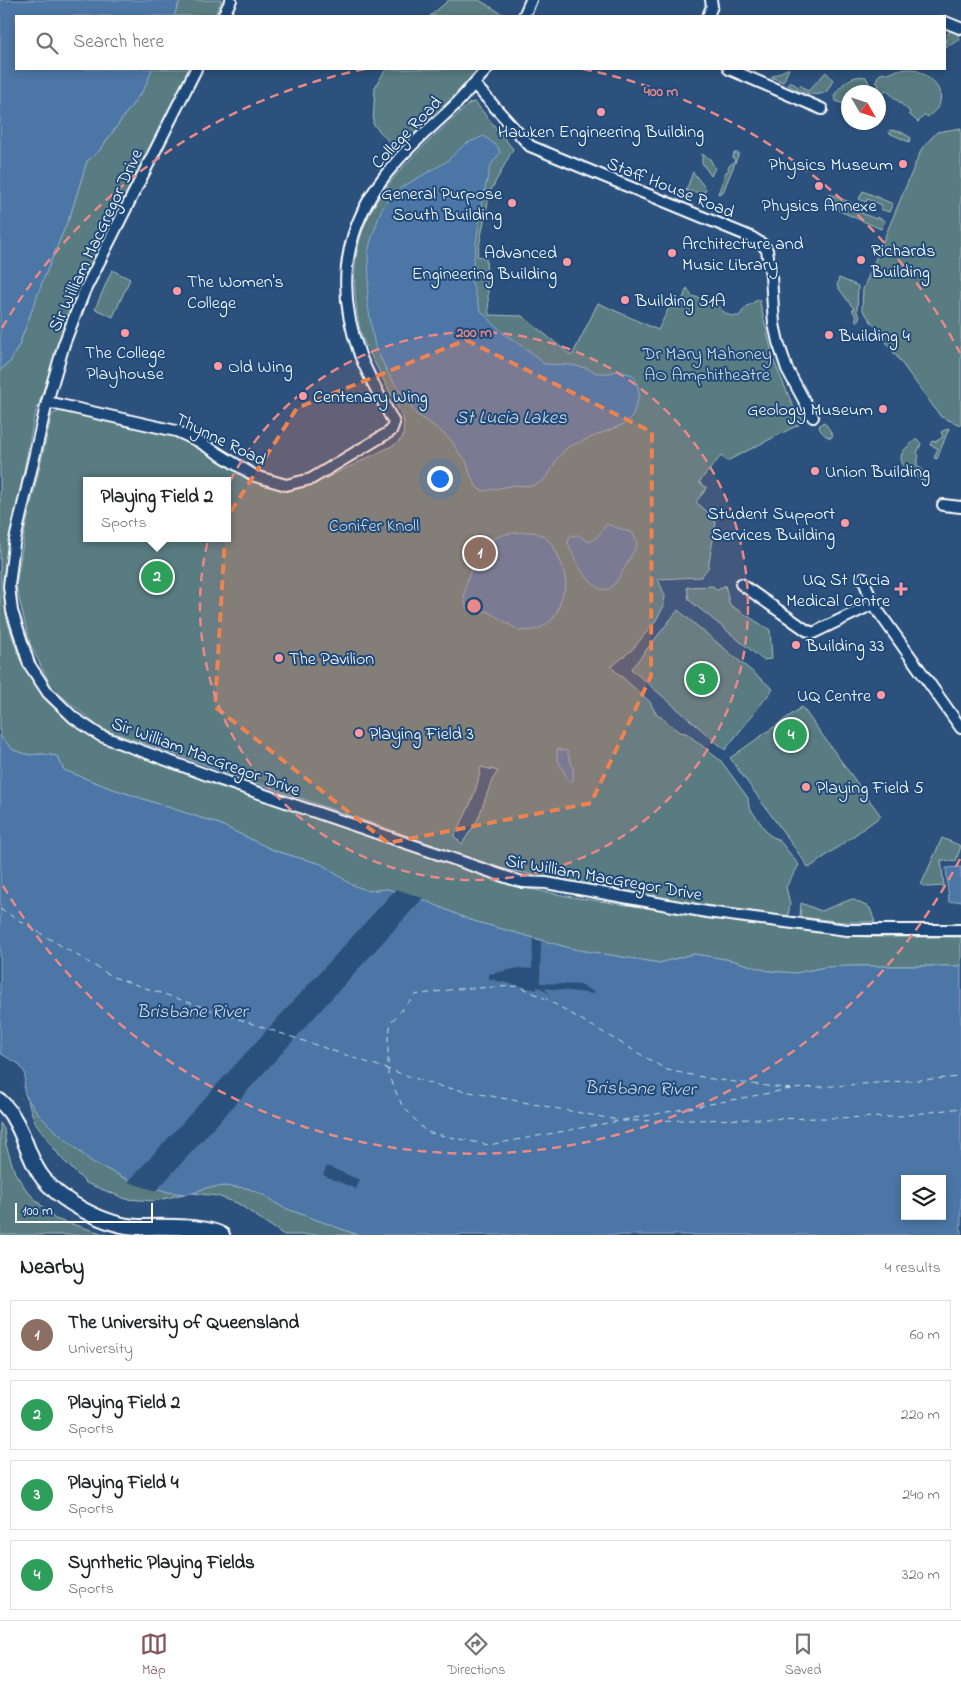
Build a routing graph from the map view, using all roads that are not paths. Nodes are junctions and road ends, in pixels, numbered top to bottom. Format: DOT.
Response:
graph roads {
  1 [pos="231,0"];
  2 [pos="532,0"];
  3 [pos="711,0"];
  4 [pos="224,15"];
  5 [pos="524,15"];
  6 [pos="708,15"];
  7 [pos="946,22"];
  8 [pos="960,28"];
  9 [pos="195,70"];
  10 [pos="486,70"];
  11 [pos="731,70"];
  12 [pos="474,84"];
  13 [pos="822,109"];
  14 [pos="47,402"];
  15 [pos="814,417"];
  16 [pos="394,423"];
  17 [pos="943,505"];
  18 [pos="961,508"];
  19 [pos="863,578"];
  20 [pos="741,584"];
  21 [pos="873,604"];
  22 [pos="961,728"];
  23 [pos="961,930"];
  24 [pos="0,1101"];
  25 [pos="222,1235"];
  1 -- 4 [label="street"];
  2 -- 5 [label="street"];
  3 -- 6 [label="street"];
  7 -- 8 [label="street"];
  9 -- 14 [label="street, Sir William MacGregor Drive"];
  10 -- 12 [label="street, College Road"];
  11 -- 13 [label="street"];
  12 -- 15 [label="street, Staff House Road"];
  12 -- 16 [label="street, College Road"];
  14 -- 16 [label="street, Thynne Road"];
  14 -- 23 [label="street, Sir William MacGregor Drive"];
  17 -- 18 [label="street"];
  19 -- 21 [label="street"];
  20 -- 21 [label="street"];
  21 -- 22 [label="street"];
  24 -- 25 [label="street"];
}
